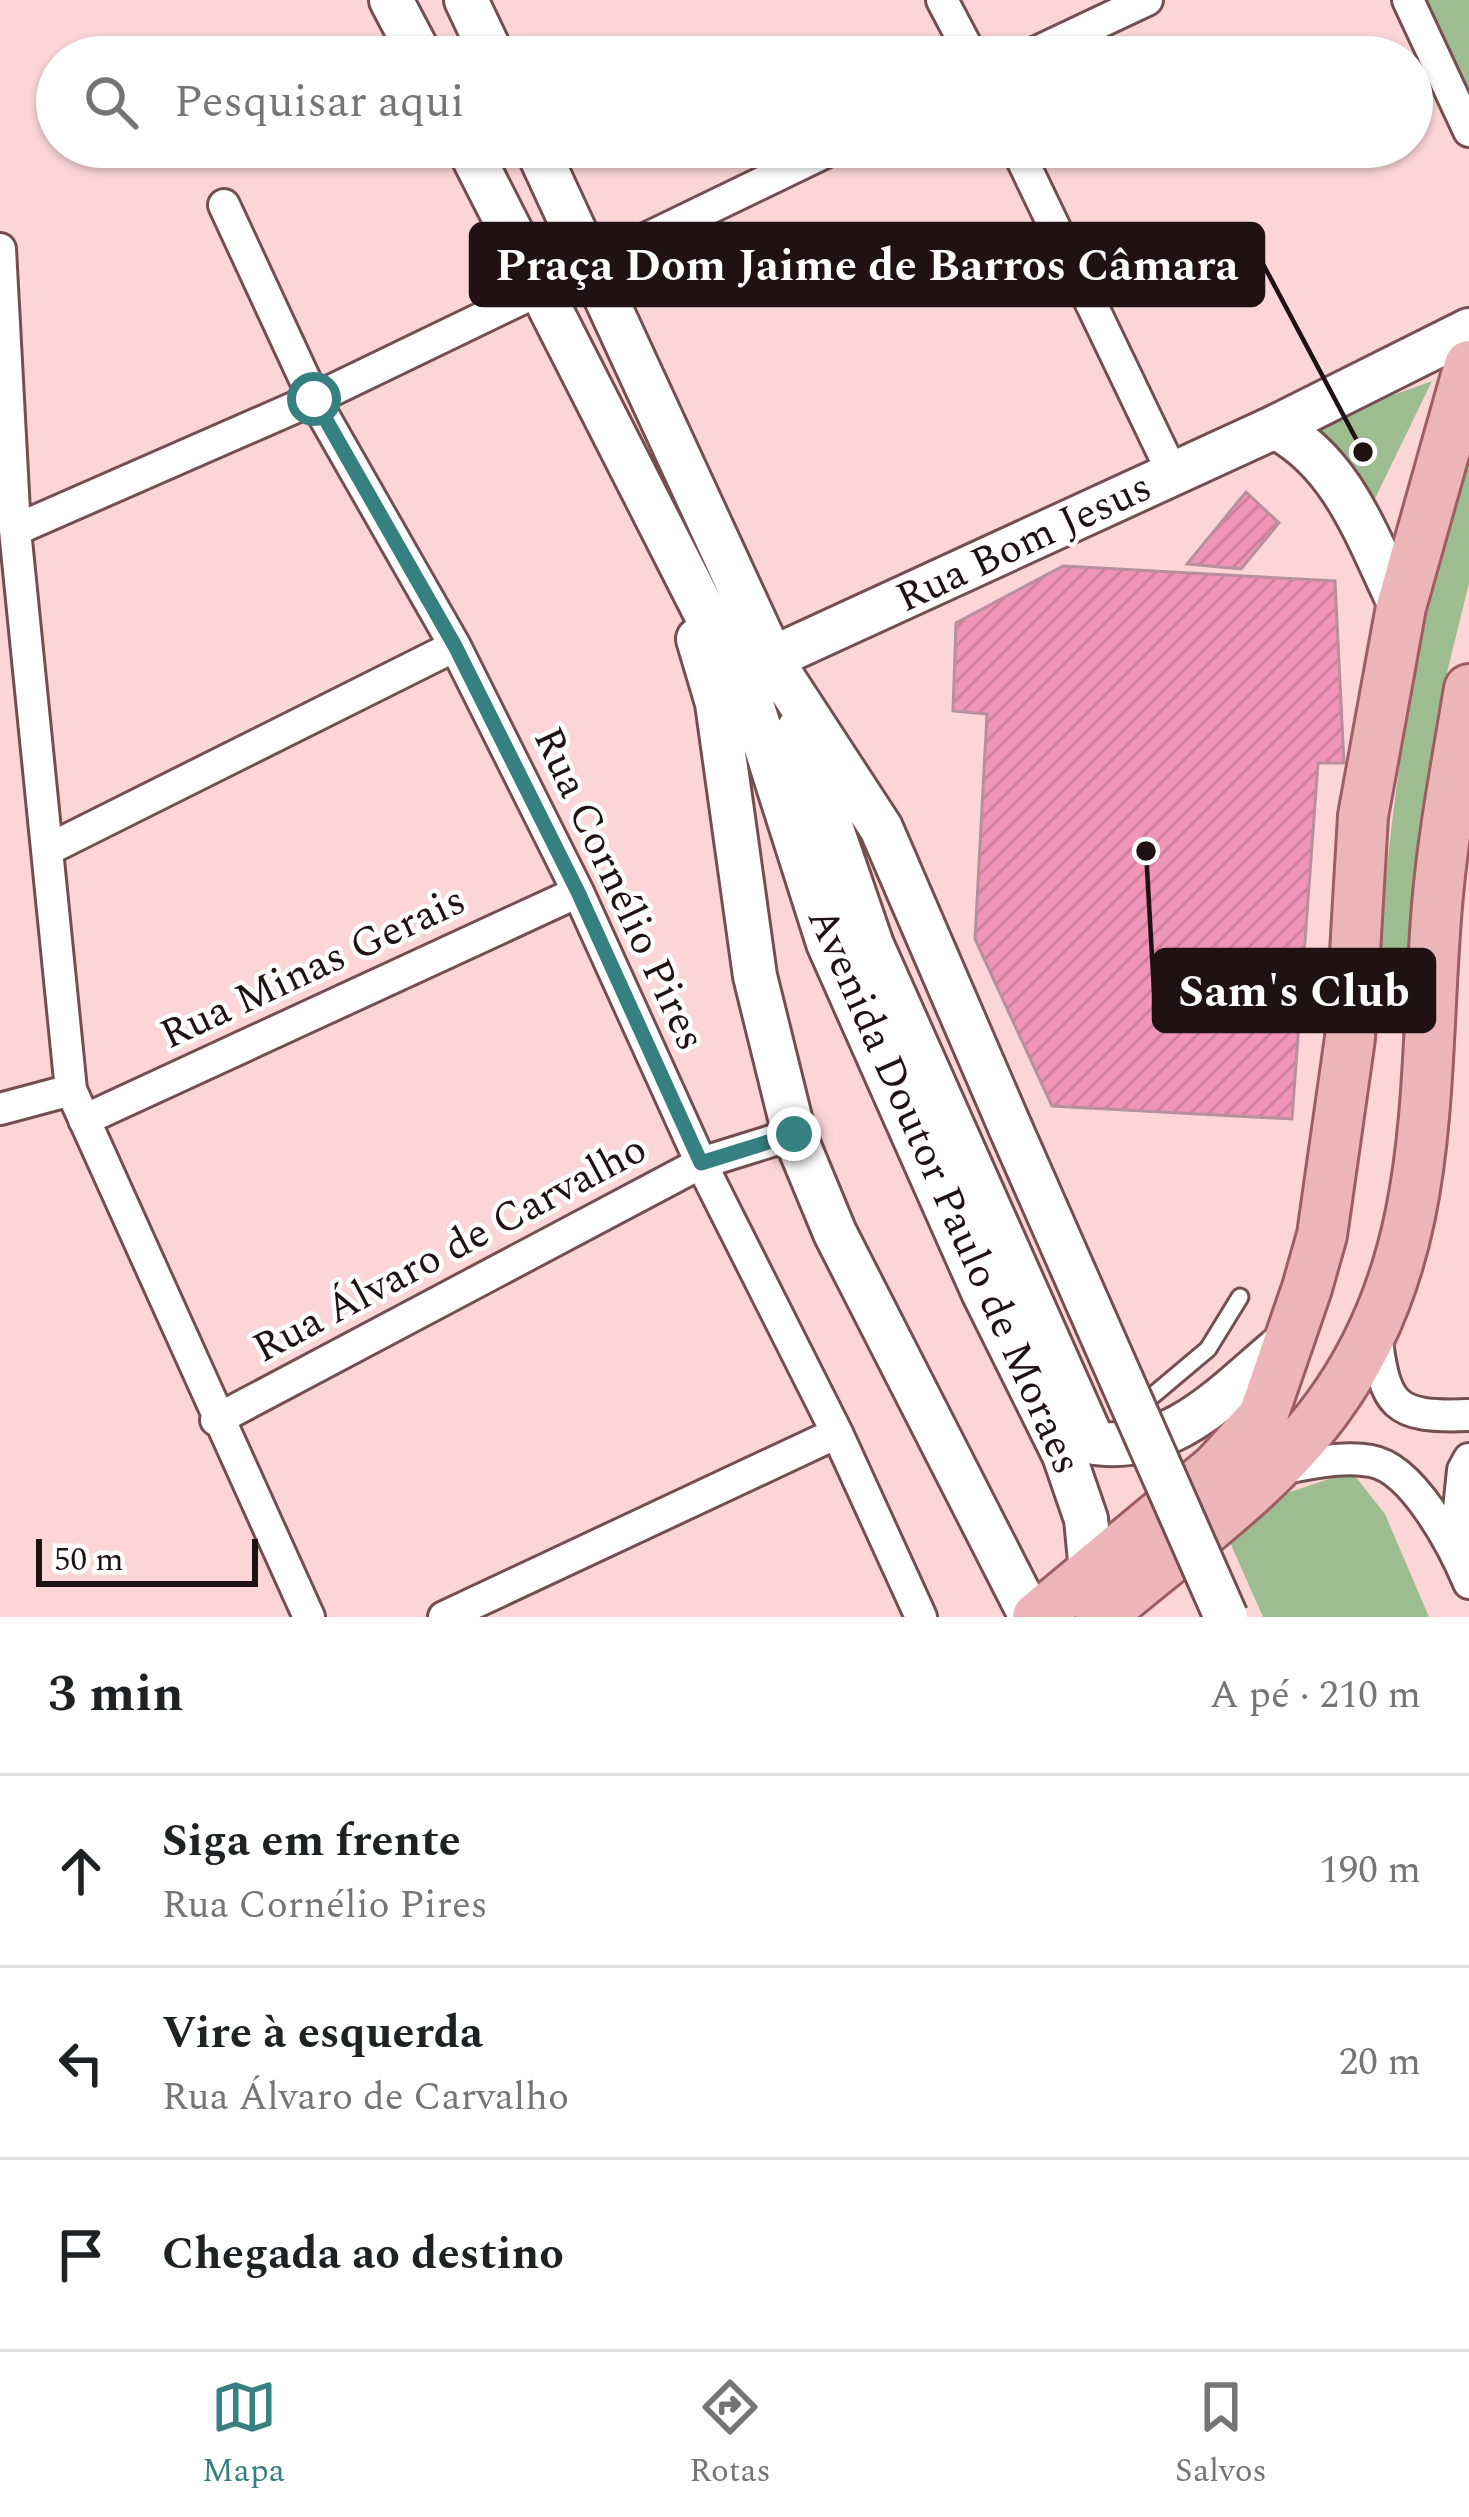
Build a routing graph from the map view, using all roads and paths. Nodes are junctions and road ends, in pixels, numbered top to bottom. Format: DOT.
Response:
graph roads {
  1 [pos="392,0"];
  2 [pos="466,0"];
  3 [pos="942,0"];
  4 [pos="1147,0"];
  5 [pos="1408,0"];
  6 [pos="410,36"];
  7 [pos="483,36"];
  8 [pos="961,36"];
  9 [pos="1071,36"];
  10 [pos="1425,36"];
  11 [pos="1433,54"];
  12 [pos="1469,131"];
  13 [pos="479,168"];
  14 [pos="546,168"];
  15 [pos="792,168"];
  16 [pos="1026,168"];
  17 [pos="224,205"];
  18 [pos="0,249"];
  19 [pos="592,263"];
  20 [pos="3,284"];
  21 [pos="541,288"];
  22 [pos="1469,330"];
  23 [pos="1469,365"];
  24 [pos="314,399"];
  25 [pos="1275,427"];
  26 [pos="1173,474"];
  27 [pos="15,530"];
  28 [pos="672,549"];
  29 [pos="1401,607"];
  30 [pos="455,646"];
  31 [pos="774,662"];
  32 [pos="1469,689"];
  33 [pos="49,849"];
  34 [pos="578,892"];
  35 [pos="71,1090"];
  36 [pos="0,1109"];
  37 [pos="84,1120"];
  38 [pos="794,1134"];
  39 [pos="701,1163"];
  40 [pos="1240,1297"];
  41 [pos="1376,1334"];
  42 [pos="1288,1341"];
  43 [pos="1469,1415"];
  44 [pos="216,1420"];
  45 [pos="1110,1430"];
  46 [pos="837,1433"];
  47 [pos="1469,1460"];
  48 [pos="1276,1469"];
  49 [pos="1455,1549"];
  50 [pos="1469,1583"];
  51 [pos="1096,1594"];
  52 [pos="309,1617"];
  53 [pos="444,1617"];
  54 [pos="921,1617"];
  55 [pos="1034,1617"];
  56 [pos="1226,1617"];
  1 -- 6 [label="main road"];
  2 -- 7 [label="main road"];
  3 -- 8 [label="street"];
  4 -- 9 [label="street"];
  5 -- 10 [label="street"];
  11 -- 12 [label="street"];
  13 -- 21 [label="main road, Avenida Doutor Paulo de Moraes"];
  14 -- 19 [label="main road, Avenida Doutor Paulo de Moraes"];
  15 -- 19 [label="street"];
  16 -- 26 [label="street"];
  17 -- 24 [label="street, Rua Cornélio Pires"];
  18 -- 20 [label="street"];
  19 -- 21 [label="street"];
  19 -- 31 [label="main road, Avenida Doutor Paulo de Moraes"];
  20 -- 27 [label="street"];
  21 -- 24 [label="street"];
  21 -- 28 [label="main road, Avenida Doutor Paulo de Moraes"];
  22 -- 25 [label="main road, Rua Bom Jesus"];
  23 -- 29 [label="main road"];
  24 -- 27 [label="street"];
  24 -- 30 [label="street, Rua Cornélio Pires"];
  25 -- 26 [label="main road, Rua Bom Jesus"];
  25 -- 29 [label="main road"];
  26 -- 31 [label="main road, Rua Bom Jesus"];
  27 -- 33 [label="street"];
  28 -- 38 [label="main road, Avenida Doutor Paulo de Moraes"];
  28 -- 51 [label="main road, Avenida Doutor Paulo de Moraes"];
  29 -- 42 [label="main road"];
  30 -- 33 [label="street"];
  30 -- 34 [label="street, Rua Cornélio Pires"];
  31 -- 45 [label="main road, Avenida Doutor Paulo de Moraes"];
  31 -- 56 [label="main road, Avenida Doutor Paulo de Moraes, bridge"];
  32 -- 41 [label="main road"];
  33 -- 35 [label="street"];
  34 -- 37 [label="street, Rua Minas Gerais"];
  34 -- 39 [label="street, Rua Cornélio Pires"];
  35 -- 36 [label="street"];
  35 -- 37 [label="street"];
  37 -- 44 [label="street"];
  38 -- 39 [label="street, Rua Álvaro de Carvalho"];
  38 -- 55 [label="main road, Avenida Doutor Paulo de Moraes"];
  39 -- 44 [label="street, Rua Álvaro de Carvalho"];
  39 -- 46 [label="street, Rua Cornélio Pires"];
  40 -- 45 [label="lane"];
  41 -- 43 [label="street"];
  41 -- 48 [label="main road"];
  42 -- 45 [label="main road, Avenida Doutor Paulo de Moraes"];
  42 -- 51 [label="main road"];
  44 -- 52 [label="street"];
  46 -- 53 [label="street"];
  46 -- 54 [label="street, Rua Cornélio Pires"];
  47 -- 49 [label="street"];
  48 -- 49 [label="street"];
  48 -- 51 [label="main road"];
  49 -- 50 [label="street"];
  51 -- 55 [label="main road"];
}
